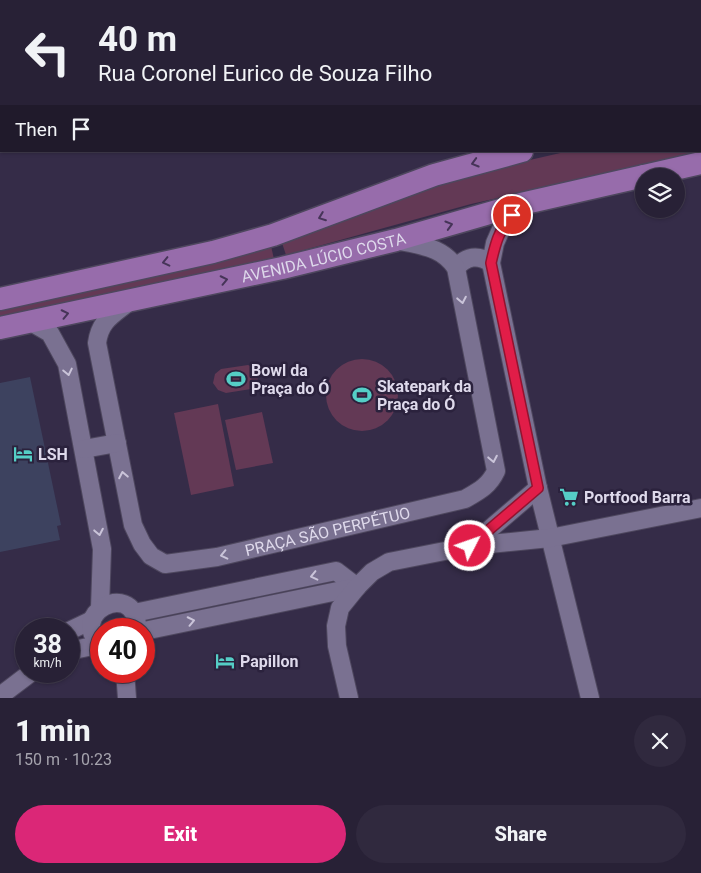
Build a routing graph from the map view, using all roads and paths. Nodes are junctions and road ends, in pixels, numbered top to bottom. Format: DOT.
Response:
graph roads {
  1 [pos="518,152"];
  2 [pos="701,163"];
  3 [pos="679,168"];
  4 [pos="635,178"];
  5 [pos="521,204"];
  6 [pos="396,240"];
  7 [pos="491,263"];
  8 [pos="456,268"];
  9 [pos="0,299"];
  10 [pos="130,300"];
  11 [pos="31,322"];
  12 [pos="0,328"];
  13 [pos="117,442"];
  14 [pos="84,449"];
  15 [pos="538,488"];
  16 [pos="701,508"];
  17 [pos="550,538"];
  18 [pos="470,546"];
  19 [pos="357,587"];
  20 [pos="96,614"];
  21 [pos="95,618"];
  22 [pos="134,618"];
  23 [pos="148,618"];
  24 [pos="80,624"];
  25 [pos="155,629"];
  26 [pos="15,670"];
  27 [pos="0,681"];
  28 [pos="17,683"];
  29 [pos="0,696"];
  30 [pos="349,698"];
  31 [pos="590,698"];
  1 -- 9 [label="main road, AVENIDA LÚCIO COSTA, one-way"];
  2 -- 3 [label="main road, AVENIDA LÚCIO COSTA"];
  4 -- 5 [label="main road, AVENIDA LÚCIO COSTA"];
  6 -- 5 [label="main road, AVENIDA LÚCIO COSTA, one-way"];
  5 -- 7 [label="street"];
  6 -- 8 [label="street"];
  10 -- 6 [label="main road, AVENIDA LÚCIO COSTA, one-way"];
  7 -- 8 [label="street"];
  7 -- 15 [label="street"];
  8 -- 13 [label="street, PRAÇA SÃO PERPÉTUO, one-way"];
  11 -- 10 [label="main road, AVENIDA LÚCIO COSTA, one-way"];
  10 -- 13 [label="street, PRAÇA SÃO PERPÉTUO"];
  11 -- 12 [label="main road, AVENIDA LÚCIO COSTA"];
  11 -- 14 [label="street, one-way"];
  13 -- 14 [label="street"];
  14 -- 20 [label="street, one-way"];
  15 -- 17 [label="street"];
  15 -- 18 [label="street"];
  16 -- 17 [label="street"];
  17 -- 18 [label="street"];
  17 -- 31 [label="street"];
  18 -- 19 [label="street"];
  19 -- 23 [label="street, one-way"];
  25 -- 19 [label="street, one-way"];
  19 -- 30 [label="street"];
  20 -- 21 [label="street"];
  20 -- 22 [label="street"];
  20 -- 24 [label="street"];
  26 -- 27 [label="street"];
  28 -- 29 [label="street"];
}
